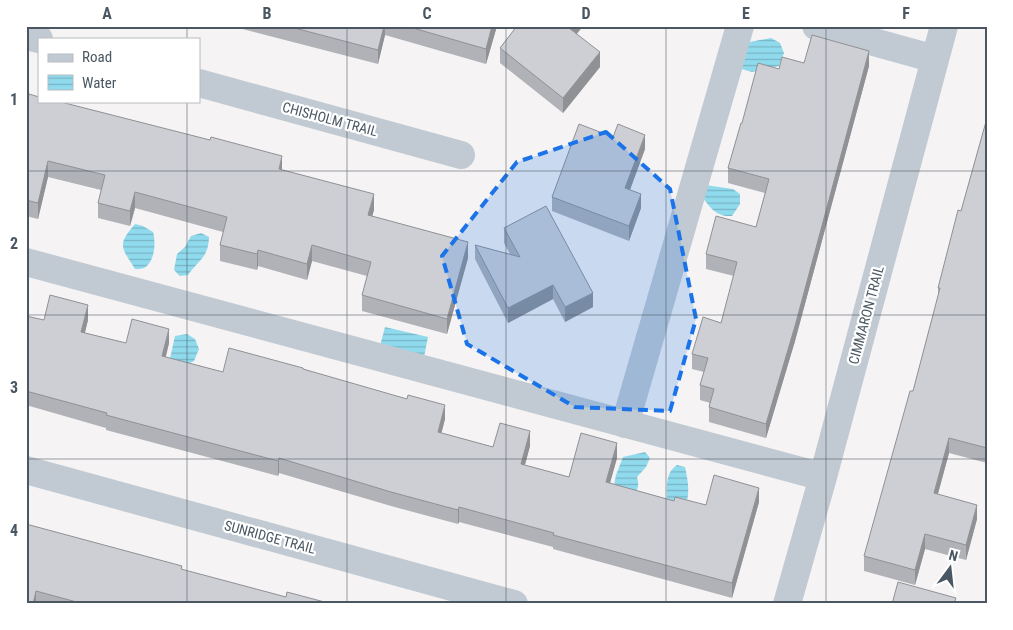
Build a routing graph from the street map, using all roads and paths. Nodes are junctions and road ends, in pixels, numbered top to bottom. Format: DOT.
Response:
graph roads {
  1 [pos="740,26"];
  2 [pos="816,26"];
  3 [pos="944,26"];
  4 [pos="935,59"];
  5 [pos="200,83"];
  6 [pos="461,155"];
  7 [pos="26,262"];
  8 [pos="625,424"];
  9 [pos="26,470"];
  10 [pos="823,477"];
  11 [pos="514,604"];
  12 [pos="787,604"];
  1 -- 8 [label="street"];
  2 -- 4 [label="street"];
  3 -- 4 [label="street, CIMMARON TRAIL"];
  4 -- 10 [label="street, CIMMARON TRAIL"];
  5 -- 6 [label="street, CHISHOLM TRAIL"];
  7 -- 8 [label="street"];
  8 -- 10 [label="street"];
  9 -- 11 [label="street, SUNRIDGE TRAIL"];
  10 -- 12 [label="street, CIMMARON TRAIL"];
}
